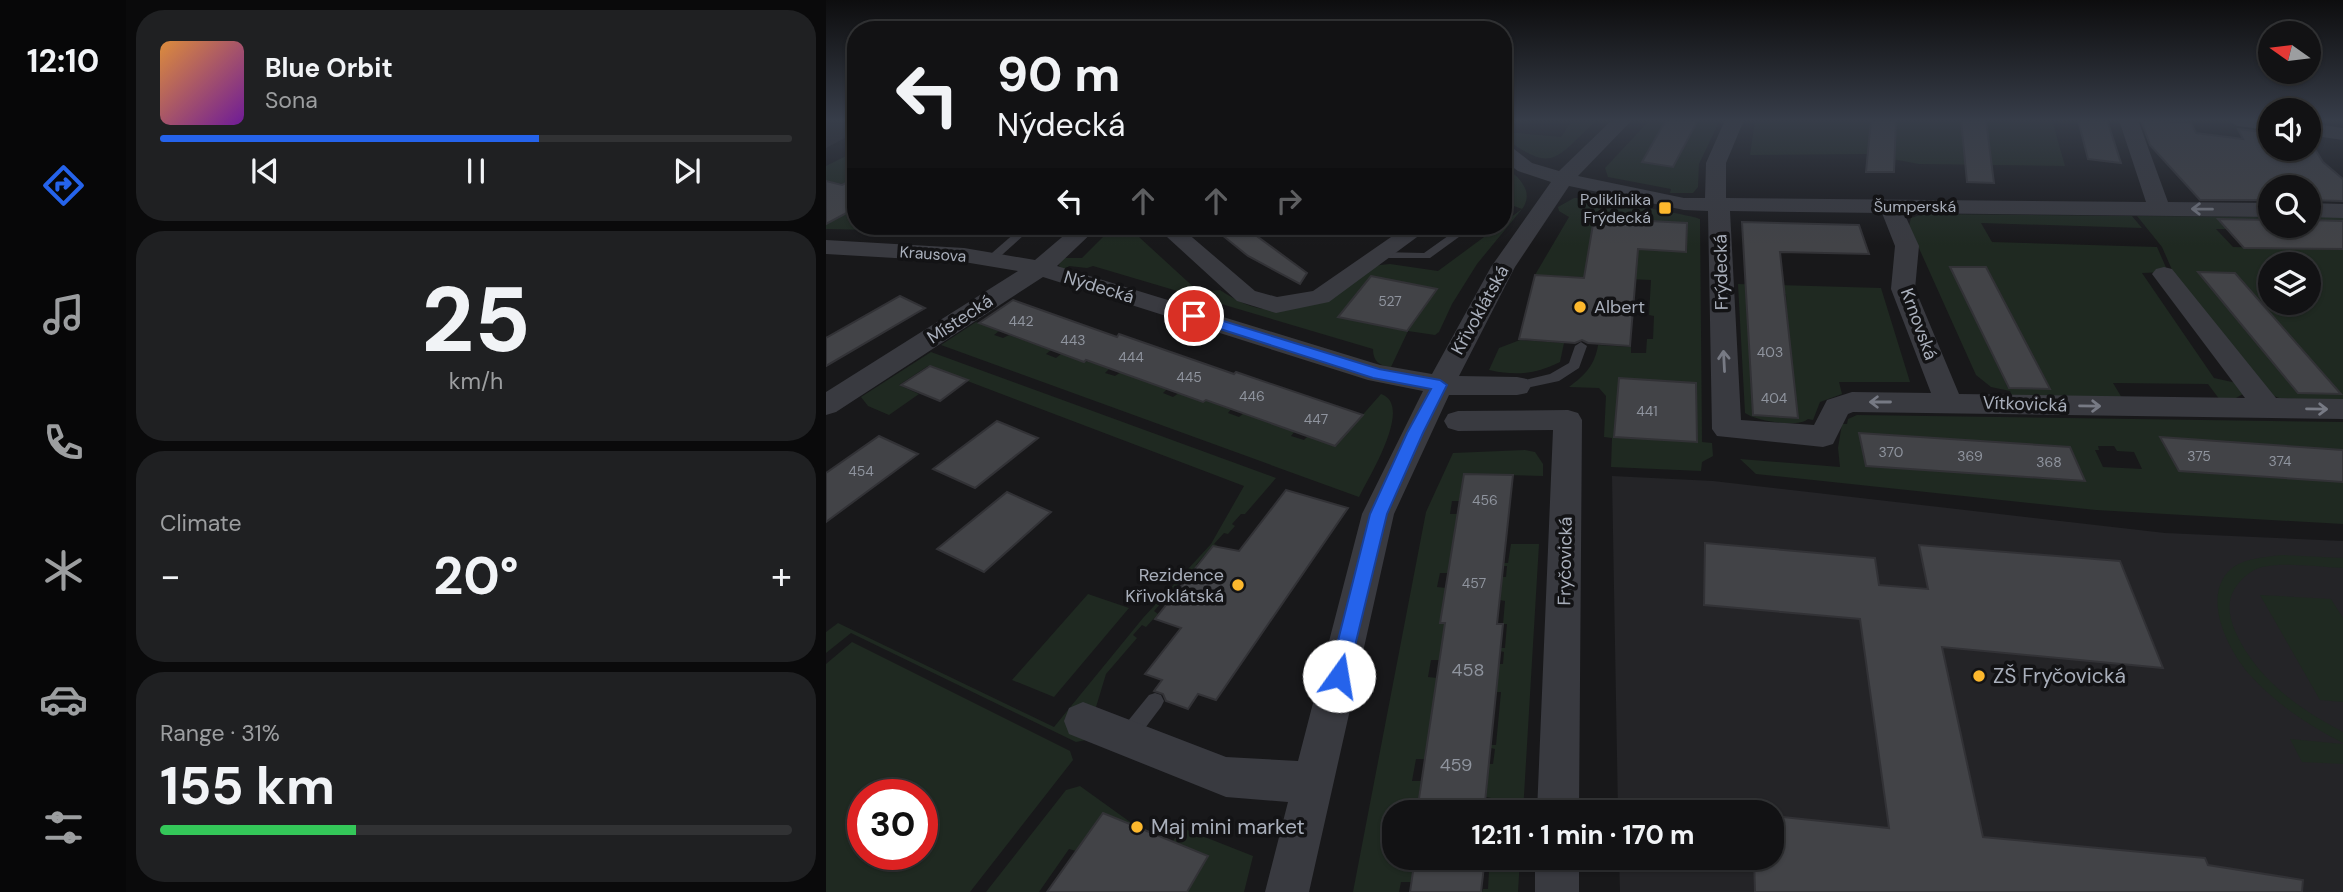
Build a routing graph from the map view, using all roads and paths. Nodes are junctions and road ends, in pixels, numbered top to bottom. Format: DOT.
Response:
graph roads {
  1 [pos="1518,162"];
  2 [pos="1581,162"];
  3 [pos="1717,162"];
  4 [pos="2143,162"];
  5 [pos="1563,179"];
  6 [pos="1718,205"];
  7 [pos="1890,206"];
  8 [pos="2159,208"];
  9 [pos="2258,210"];
  10 [pos="2321,210"];
  11 [pos="2343,211"];
  12 [pos="1019,235"];
  13 [pos="1078,235"];
  14 [pos="1176,235"];
  15 [pos="1408,235"];
  16 [pos="1456,235"];
  17 [pos="826,247"];
  18 [pos="1380,255"];
  19 [pos="989,261"];
  20 [pos="1040,268"];
  21 [pos="2164,274"];
  22 [pos="1581,346"];
  23 [pos="1440,385"];
  24 [pos="1517,386"];
  25 [pos="1948,402"];
  26 [pos="826,405"];
  27 [pos="2268,408"];
  28 [pos="2343,409"];
  29 [pos="1458,421"];
  30 [pos="1727,429"];
  31 [pos="1155,701"];
  32 [pos="1083,721"];
  33 [pos="1126,738"];
  34 [pos="1314,783"];
  35 [pos="1559,800"];
  36 [pos="1557,870"];
  37 [pos="1287,892"];
  38 [pos="1556,892"];
  1 -- 5 [label="street, Šumperská"];
  2 -- 5 [label="street, Křivoklátská"];
  3 -- 6 [label="street, Frýdecká"];
  4 -- 8 [label="street"];
  5 -- 6 [label="street, Šumperská"];
  5 -- 23 [label="street, Křivoklátská"];
  6 -- 7 [label="street, Šumperská"];
  30 -- 6 [label="street, Frýdecká, one-way"];
  7 -- 8 [label="street, Šumperská"];
  7 -- 25 [label="street, Krnovská"];
  9 -- 8 [label="street, Šumperská, one-way"];
  10 -- 11 [label="street"];
  12 -- 19 [label="lane"];
  13 -- 20 [label="street, Místecká"];
  14 -- 18 [label="street"];
  15 -- 18 [label="street"];
  16 -- 18 [label="lane"];
  17 -- 19 [label="street, Krausova"];
  19 -- 20 [label="street, Krausova"];
  20 -- 23 [label="street, Nýdecká"];
  20 -- 26 [label="street, Místecká"];
  21 -- 27 [label="street"];
  22 -- 24 [label="lane"];
  23 -- 24 [label="street"];
  23 -- 34 [label="street, Křivoklátská"];
  25 -- 27 [label="street, Vítkovická, one-way"];
  25 -- 30 [label="street, Vítkovická, one-way"];
  27 -- 28 [label="street, Vítkovická, one-way"];
  29 -- 35 [label="street, Fryčovická"];
  31 -- 33 [label="lane"];
  32 -- 33 [label="street"];
  33 -- 34 [label="street"];
  34 -- 37 [label="street, Křivoklátská"];
  36 -- 38 [label="street"];
}
